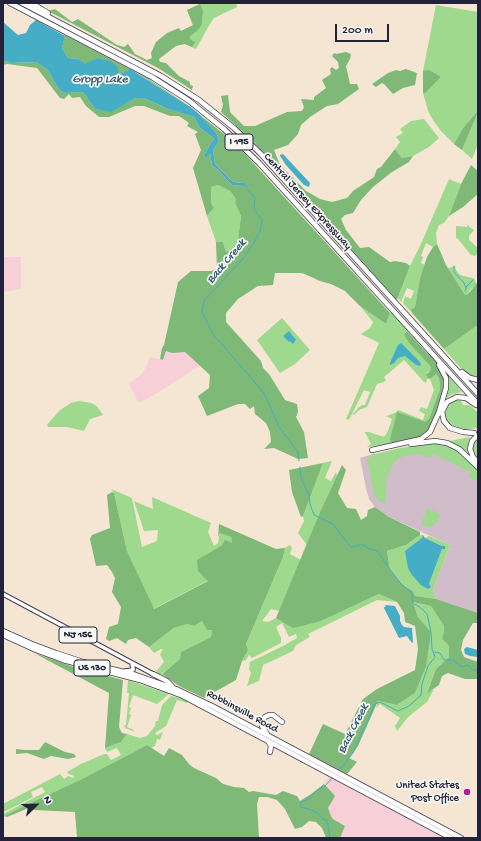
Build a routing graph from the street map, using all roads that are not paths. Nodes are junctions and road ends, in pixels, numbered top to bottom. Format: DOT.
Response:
graph roads {
  1 [pos="10,3"];
  2 [pos="22,3"];
  3 [pos="31,3"];
  4 [pos="67,26"];
  5 [pos="414,324"];
  6 [pos="406,325"];
  7 [pos="478,380"];
  8 [pos="478,394"];
  9 [pos="478,405"];
  10 [pos="476,434"];
  11 [pos="399,446"];
  12 [pos="372,450"];
  13 [pos="478,463"];
  14 [pos="478,467"];
  15 [pos="3,594"];
  16 [pos="3,631"];
  17 [pos="3,635"];
  18 [pos="131,664"];
  19 [pos="123,671"];
  20 [pos="153,674"];
  21 [pos="176,689"];
  22 [pos="196,702"];
  23 [pos="210,705"];
  24 [pos="282,722"];
  25 [pos="268,738"];
  26 [pos="270,752"];
  27 [pos="404,813"];
  28 [pos="419,816"];
  29 [pos="451,838"];
  30 [pos="461,838"];
  1 -- 6 [label="highway, Central Jersey Expressway / I 195"];
  2 -- 4 [label="highway, Central Jersey Expressway / I 195"];
  3 -- 4 [label="highway"];
  4 -- 5 [label="highway, Central Jersey Expressway / I 195"];
  5 -- 7 [label="highway"];
  5 -- 8 [label="highway, Central Jersey Expressway / I 195"];
  6 -- 9 [label="highway, Central Jersey Expressway / I 195"];
  6 -- 12 [label="highway"];
  9 -- 10 [label="highway"];
  10 -- 13 [label="highway"];
  11 -- 14 [label="highway"];
  15 -- 18 [label="main road, NJ 156"];
  16 -- 19 [label="highway, Robbinsville Road / US 130"];
  17 -- 22 [label="highway, Robbinsville Road / US 130"];
  18 -- 19 [label="main road"];
  18 -- 20 [label="main road, NJ 156"];
  19 -- 21 [label="highway, Robbinsville Road / US 130"];
  20 -- 21 [label="highway, NJ 156"];
  21 -- 23 [label="highway, Robbinsville Road / US 130"];
  22 -- 23 [label="highway"];
  22 -- 25 [label="highway, Robbinsville Road / US 130"];
  23 -- 25 [label="highway, Robbinsville Road / US 130"];
  24 -- 25 [label="highway"];
  25 -- 26 [label="highway"];
  25 -- 27 [label="highway, Robbinsville Road / US 130"];
  25 -- 28 [label="highway, Robbinsville Road / US 130"];
  27 -- 28 [label="highway"];
  27 -- 29 [label="highway, Robbinsville Road / US 130"];
  28 -- 30 [label="highway, Robbinsville Road / US 130"];
}
